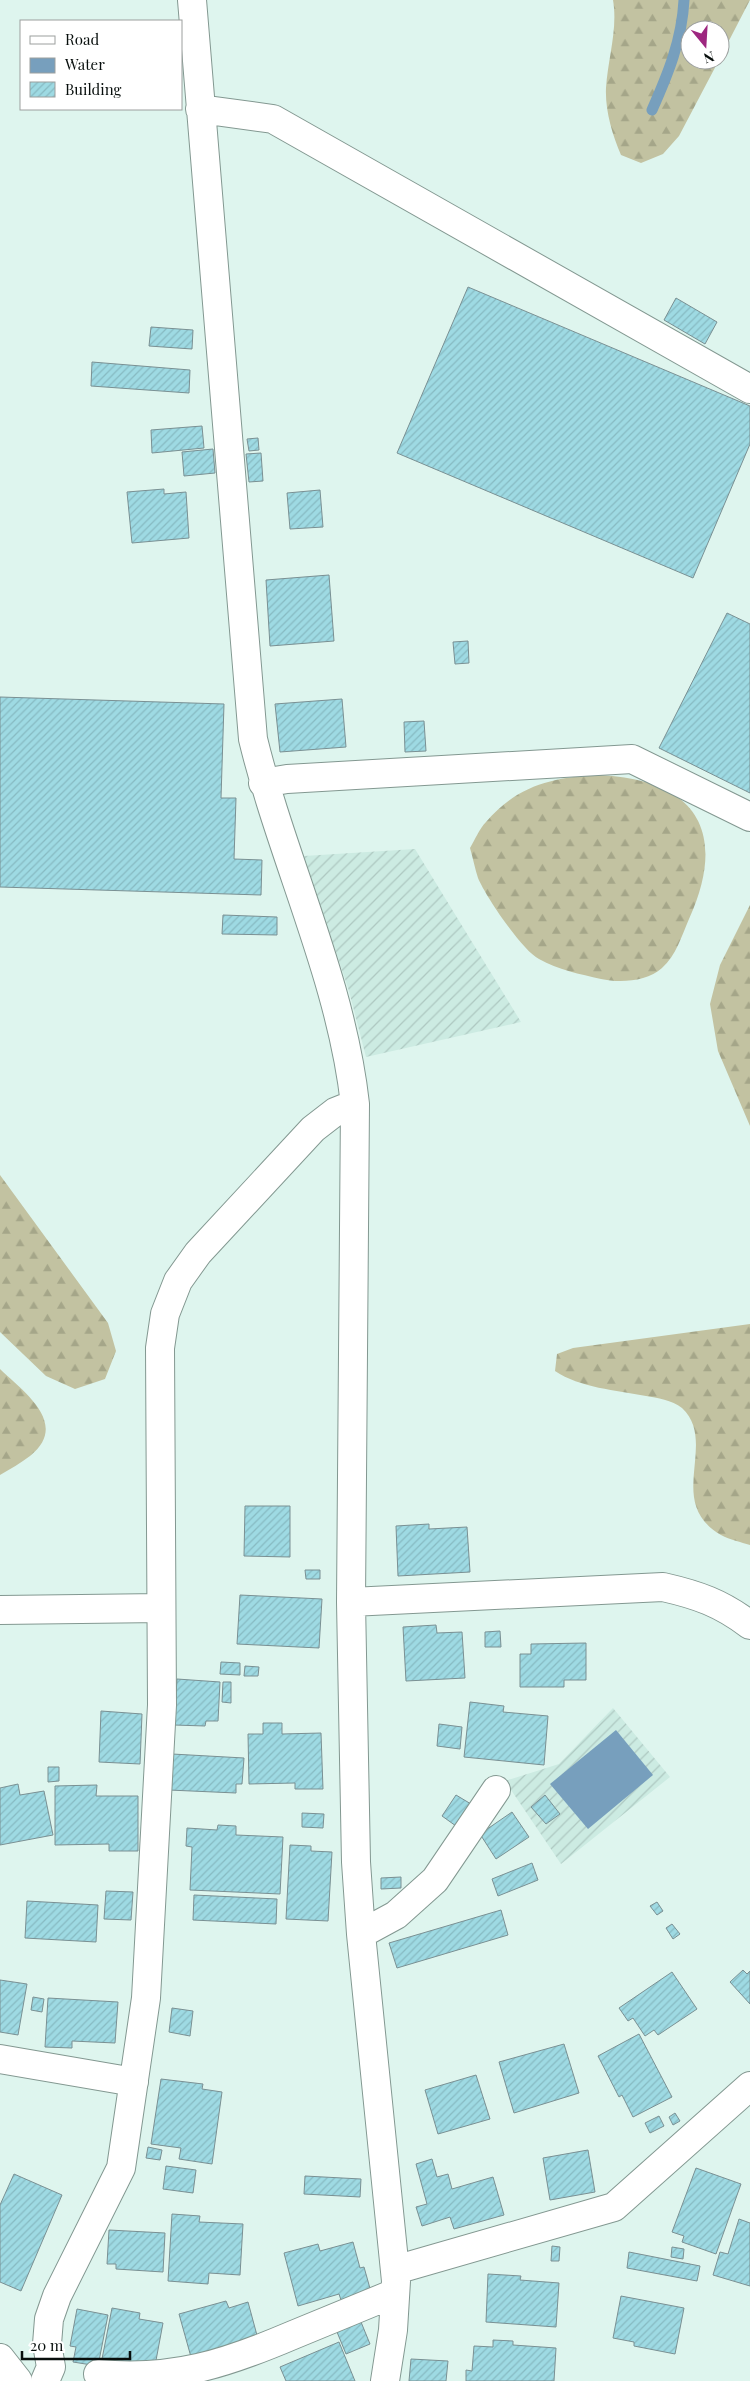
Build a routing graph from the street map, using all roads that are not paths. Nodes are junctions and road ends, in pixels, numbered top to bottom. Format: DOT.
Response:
graph roads {
  1 [pos="192,0"];
  2 [pos="200,109"];
  3 [pos="750,389"];
  4 [pos="263,783"];
  5 [pos="750,817"];
  6 [pos="355,1104"];
  7 [pos="351,1602"];
  8 [pos="161,1608"];
  9 [pos="0,1610"];
  10 [pos="750,1625"];
  11 [pos="496,1790"];
  12 [pos="361,1934"];
  13 [pos="0,2059"];
  14 [pos="134,2082"];
  15 [pos="750,2086"];
  16 [pos="395,2281"];
  17 [pos="98,2374"];
  18 [pos="45,2381"];
  19 [pos="385,2381"];
  1 -- 2 [label="street"];
  2 -- 3 [label="street"];
  2 -- 4 [label="street"];
  4 -- 5 [label="street"];
  4 -- 6 [label="street"];
  6 -- 7 [label="street"];
  6 -- 8 [label="street"];
  7 -- 10 [label="street"];
  7 -- 12 [label="street"];
  8 -- 9 [label="street"];
  8 -- 14 [label="street"];
  11 -- 12 [label="street"];
  12 -- 16 [label="street"];
  13 -- 14 [label="street"];
  14 -- 18 [label="street"];
  15 -- 16 [label="street"];
  16 -- 17 [label="street"];
  16 -- 19 [label="street"];
}
